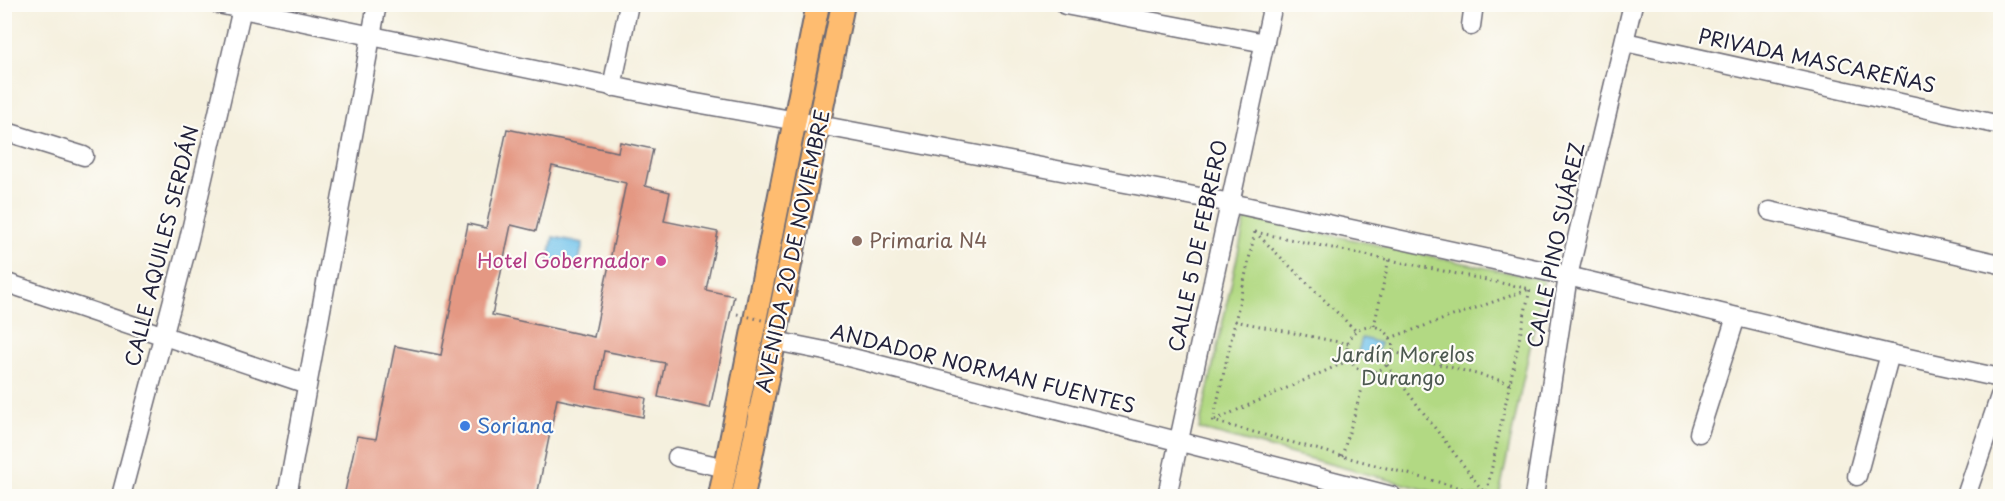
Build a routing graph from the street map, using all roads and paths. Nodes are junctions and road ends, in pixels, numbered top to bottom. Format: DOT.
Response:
graph roads {
  1 [pos="218,4"];
  2 [pos="377,4"];
  3 [pos="629,4"];
  4 [pos="818,4"];
  5 [pos="843,4"];
  6 [pos="1273,4"];
  7 [pos="1473,4"];
  8 [pos="1633,4"];
  9 [pos="1065,5"];
  10 [pos="242,7"];
  11 [pos="1471,26"];
  12 [pos="371,37"];
  13 [pos="1625,42"];
  14 [pos="1265,43"];
  15 [pos="612,87"];
  16 [pos="794,121"];
  17 [pos="2001,124"];
  18 [pos="819,125"];
  19 [pos="4,132"];
  20 [pos="84,156"];
  21 [pos="1231,203"];
  22 [pos="1770,211"];
  23 [pos="1255,231"];
  24 [pos="1389,259"];
  25 [pos="2001,264"];
  26 [pos="1568,276"];
  27 [pos="6,287"];
  28 [pos="1530,289"];
  29 [pos="737,314"];
  30 [pos="1736,317"];
  31 [pos="1235,321"];
  32 [pos="1374,326"];
  33 [pos="1356,331"];
  34 [pos="781,334"];
  35 [pos="164,336"];
  36 [pos="1390,338"];
  37 [pos="1348,344"];
  38 [pos="1393,352"];
  39 [pos="1890,354"];
  40 [pos="1350,360"];
  41 [pos="1387,365"];
  42 [pos="1367,372"];
  43 [pos="2001,378"];
  44 [pos="1510,382"];
  45 [pos="307,384"];
  46 [pos="2001,396"];
  47 [pos="1213,421"];
  48 [pos="1699,433"];
  49 [pos="1179,442"];
  50 [pos="1342,456"];
  51 [pos="677,457"];
  52 [pos="726,468"];
  53 [pos="1857,476"];
  54 [pos="1486,495"];
  55 [pos="121,496"];
  56 [pos="287,496"];
  57 [pos="720,496"];
  58 [pos="743,496"];
  59 [pos="1167,496"];
  60 [pos="1392,496"];
  61 [pos="1534,496"];
  62 [pos="1966,496"];
  1 -- 10 [label="street"];
  2 -- 12 [label="street"];
  3 -- 15 [label="street"];
  4 -- 16 [label="main road, AVENIDA 20 DE NOVIEMBRE"];
  5 -- 18 [label="main road, AVENIDA 20 DE NOVIEMBRE"];
  6 -- 14 [label="street, CALLE 5 DE FEBRERO"];
  7 -- 11 [label="street"];
  8 -- 13 [label="street, CALLE PINO SUÁREZ"];
  9 -- 14 [label="street"];
  10 -- 12 [label="street"];
  10 -- 35 [label="street, CALLE AQUILES SERDÁN"];
  12 -- 15 [label="street"];
  12 -- 45 [label="street"];
  13 -- 17 [label="street, PRIVADA MASCAREÑAS"];
  13 -- 26 [label="street, CALLE PINO SUÁREZ"];
  14 -- 21 [label="street, CALLE 5 DE FEBRERO"];
  15 -- 16 [label="street"];
  16 -- 18 [label="street"];
  16 -- 52 [label="main road, AVENIDA 20 DE NOVIEMBRE"];
  18 -- 21 [label="street"];
  18 -- 34 [label="main road, AVENIDA 20 DE NOVIEMBRE"];
  19 -- 20 [label="street"];
  21 -- 26 [label="street"];
  21 -- 49 [label="street, CALLE 5 DE FEBRERO"];
  22 -- 25 [label="street"];
  23 -- 24 [label="path"];
  23 -- 31 [label="path"];
  23 -- 33 [label="path"];
  24 -- 28 [label="path"];
  24 -- 32 [label="path"];
  26 -- 30 [label="street"];
  26 -- 61 [label="street, CALLE PINO SUÁREZ"];
  27 -- 35 [label="street"];
  28 -- 36 [label="path"];
  28 -- 44 [label="path"];
  29 -- 34 [label="path, bridge"];
  30 -- 39 [label="street"];
  30 -- 48 [label="street"];
  31 -- 37 [label="path"];
  31 -- 47 [label="path"];
  32 -- 33 [label="path"];
  32 -- 36 [label="path"];
  33 -- 37 [label="path"];
  34 -- 49 [label="street, ANDADOR NORMAN FUENTES"];
  34 -- 58 [label="main road, AVENIDA 20 DE NOVIEMBRE"];
  35 -- 45 [label="street"];
  35 -- 55 [label="street, CALLE AQUILES SERDÁN"];
  36 -- 38 [label="path"];
  37 -- 40 [label="path"];
  38 -- 41 [label="path"];
  38 -- 44 [label="path"];
  39 -- 43 [label="street"];
  39 -- 53 [label="street"];
  40 -- 42 [label="path"];
  40 -- 47 [label="path"];
  41 -- 42 [label="path"];
  41 -- 54 [label="path"];
  42 -- 50 [label="path"];
  44 -- 54 [label="path"];
  45 -- 56 [label="street"];
  46 -- 62 [label="street"];
  47 -- 50 [label="path"];
  49 -- 59 [label="street, CALLE 5 DE FEBRERO"];
  49 -- 60 [label="street, ANDADOR NORMAN FUENTES"];
  50 -- 54 [label="path"];
  51 -- 52 [label="street"];
  52 -- 57 [label="main road, AVENIDA 20 DE NOVIEMBRE"];
}
